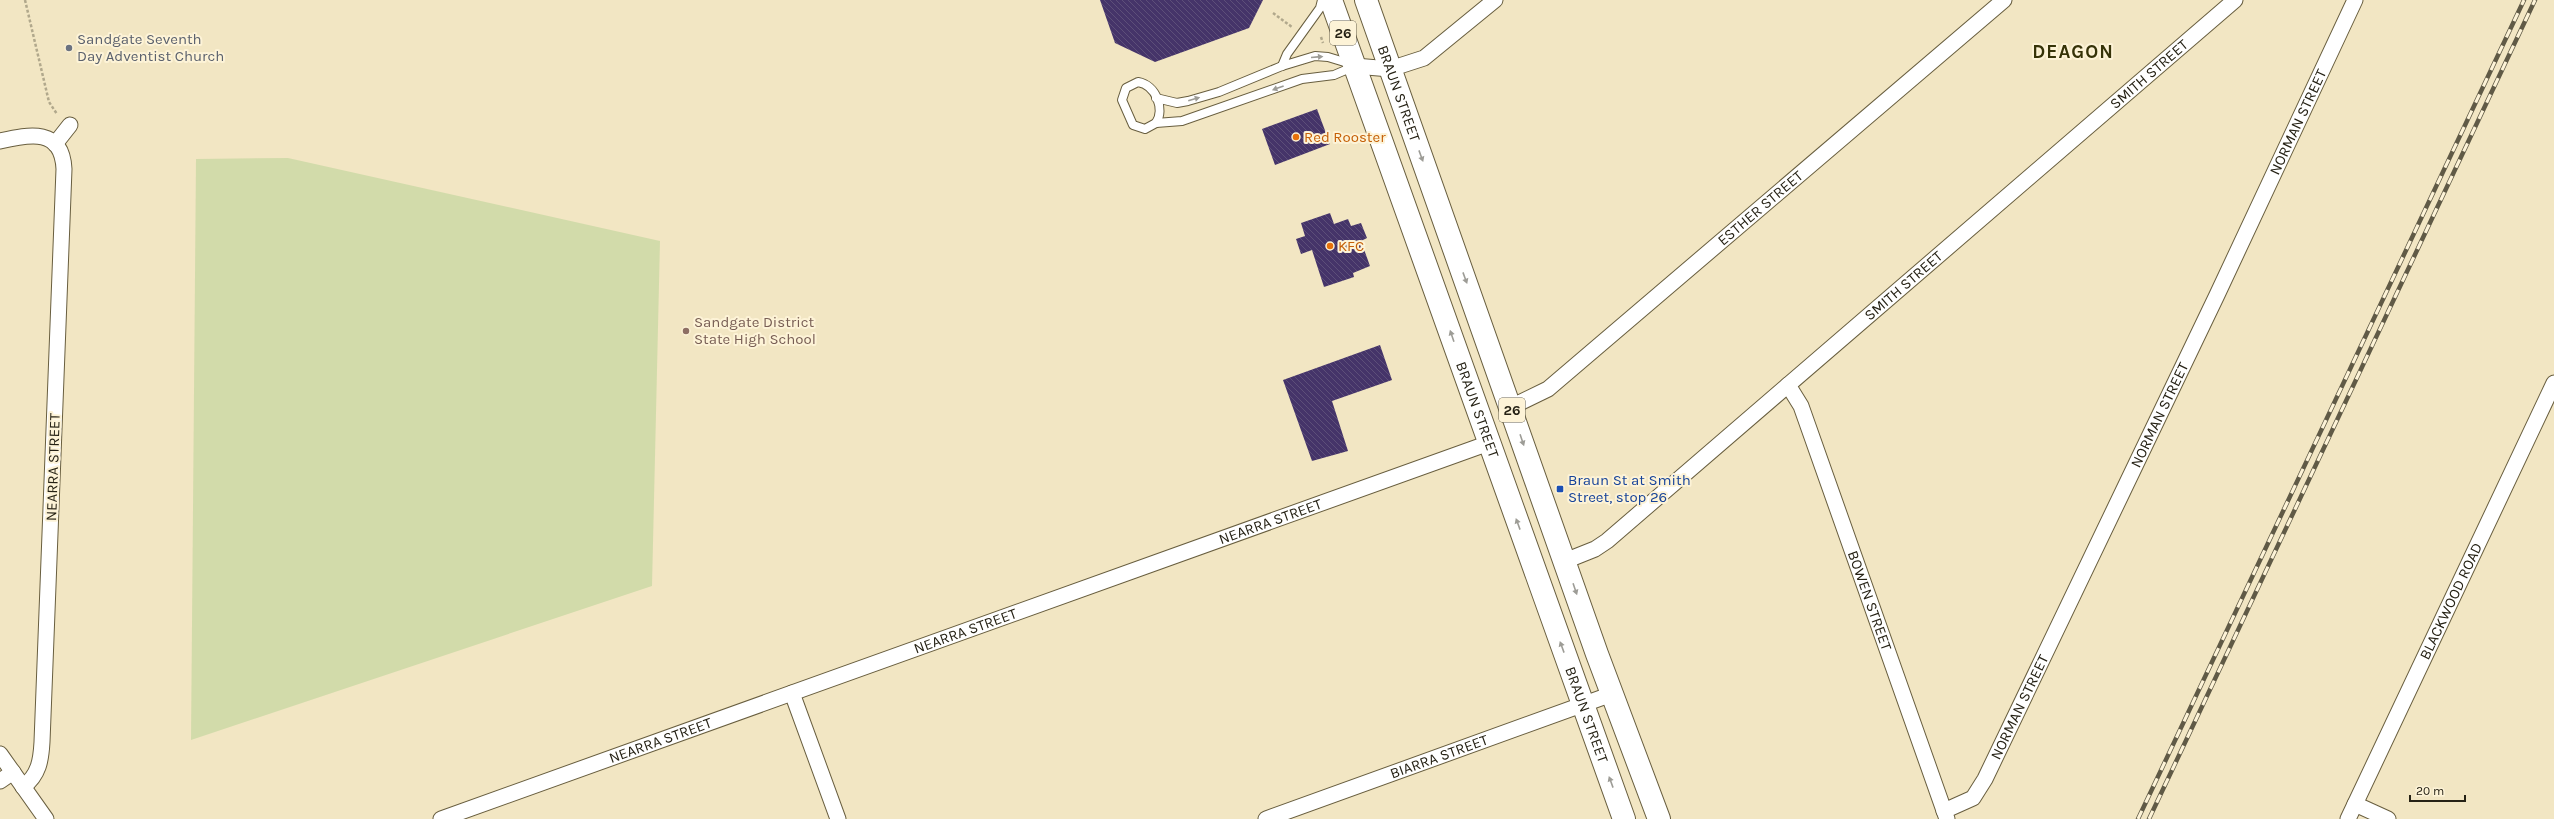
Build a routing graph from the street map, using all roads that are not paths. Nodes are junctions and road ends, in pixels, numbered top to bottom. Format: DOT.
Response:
graph roads {
  1 [pos="1322,0"];
  2 [pos="1331,0"];
  3 [pos="1366,0"];
  4 [pos="1495,0"];
  5 [pos="2004,0"];
  6 [pos="2235,0"];
  7 [pos="2355,0"];
  8 [pos="1282,66"];
  9 [pos="1355,66"];
  10 [pos="1390,69"];
  11 [pos="1156,98"];
  12 [pos="1156,123"];
  13 [pos="70,125"];
  14 [pos="0,141"];
  15 [pos="56,144"];
  16 [pos="2554,383"];
  17 [pos="1788,385"];
  18 [pos="1511,407"];
  19 [pos="1489,443"];
  20 [pos="1565,561"];
  21 [pos="792,693"];
  22 [pos="1612,694"];
  23 [pos="1582,706"];
  24 [pos="0,754"];
  25 [pos="13,772"];
  26 [pos="0,781"];
  27 [pos="23,787"];
  28 [pos="2356,804"];
  29 [pos="1946,815"];
  30 [pos="46,819"];
  31 [pos="441,819"];
  32 [pos="838,819"];
  33 [pos="1266,819"];
  34 [pos="1624,819"];
  35 [pos="1659,819"];
  36 [pos="2348,819"];
  37 [pos="2388,819"];
  1 -- 8 [label="lane"];
  2 -- 9 [label="highway, BRAUN STREET / 26"];
  3 -- 10 [label="highway, BRAUN STREET / 26"];
  4 -- 10 [label="street"];
  5 -- 18 [label="street, ESTHER STREET"];
  6 -- 17 [label="street, SMITH STREET"];
  7 -- 29 [label="street, NORMAN STREET"];
  8 -- 9 [label="lane, one-way"];
  11 -- 8 [label="lane, one-way"];
  9 -- 10 [label="street"];
  9 -- 12 [label="lane, one-way"];
  19 -- 9 [label="highway, BRAUN STREET / 26, one-way"];
  10 -- 18 [label="highway, BRAUN STREET / 26, one-way"];
  11 -- 12 [label="lane"];
  11 -- 12 [label="lane"];
  13 -- 15 [label="street"];
  14 -- 15 [label="street"];
  15 -- 27 [label="street, NEARRA STREET"];
  16 -- 28 [label="street, BLACKWOOD ROAD"];
  17 -- 20 [label="street, SMITH STREET"];
  17 -- 29 [label="street, BOWEN STREET"];
  18 -- 20 [label="highway, BRAUN STREET / 26, one-way"];
  19 -- 21 [label="street, NEARRA STREET"];
  23 -- 19 [label="highway, BRAUN STREET / 26, one-way"];
  20 -- 22 [label="highway, BRAUN STREET / 26, one-way"];
  21 -- 31 [label="street, NEARRA STREET"];
  21 -- 32 [label="street"];
  22 -- 23 [label="street, BIARRA STREET"];
  22 -- 35 [label="highway, BRAUN STREET / 26"];
  23 -- 33 [label="street, BIARRA STREET"];
  34 -- 23 [label="highway, BRAUN STREET / 26, one-way"];
  24 -- 25 [label="street"];
  25 -- 26 [label="street"];
  25 -- 27 [label="street"];
  27 -- 30 [label="street"];
  28 -- 36 [label="street, BLACKWOOD ROAD"];
  28 -- 37 [label="street"];
}
